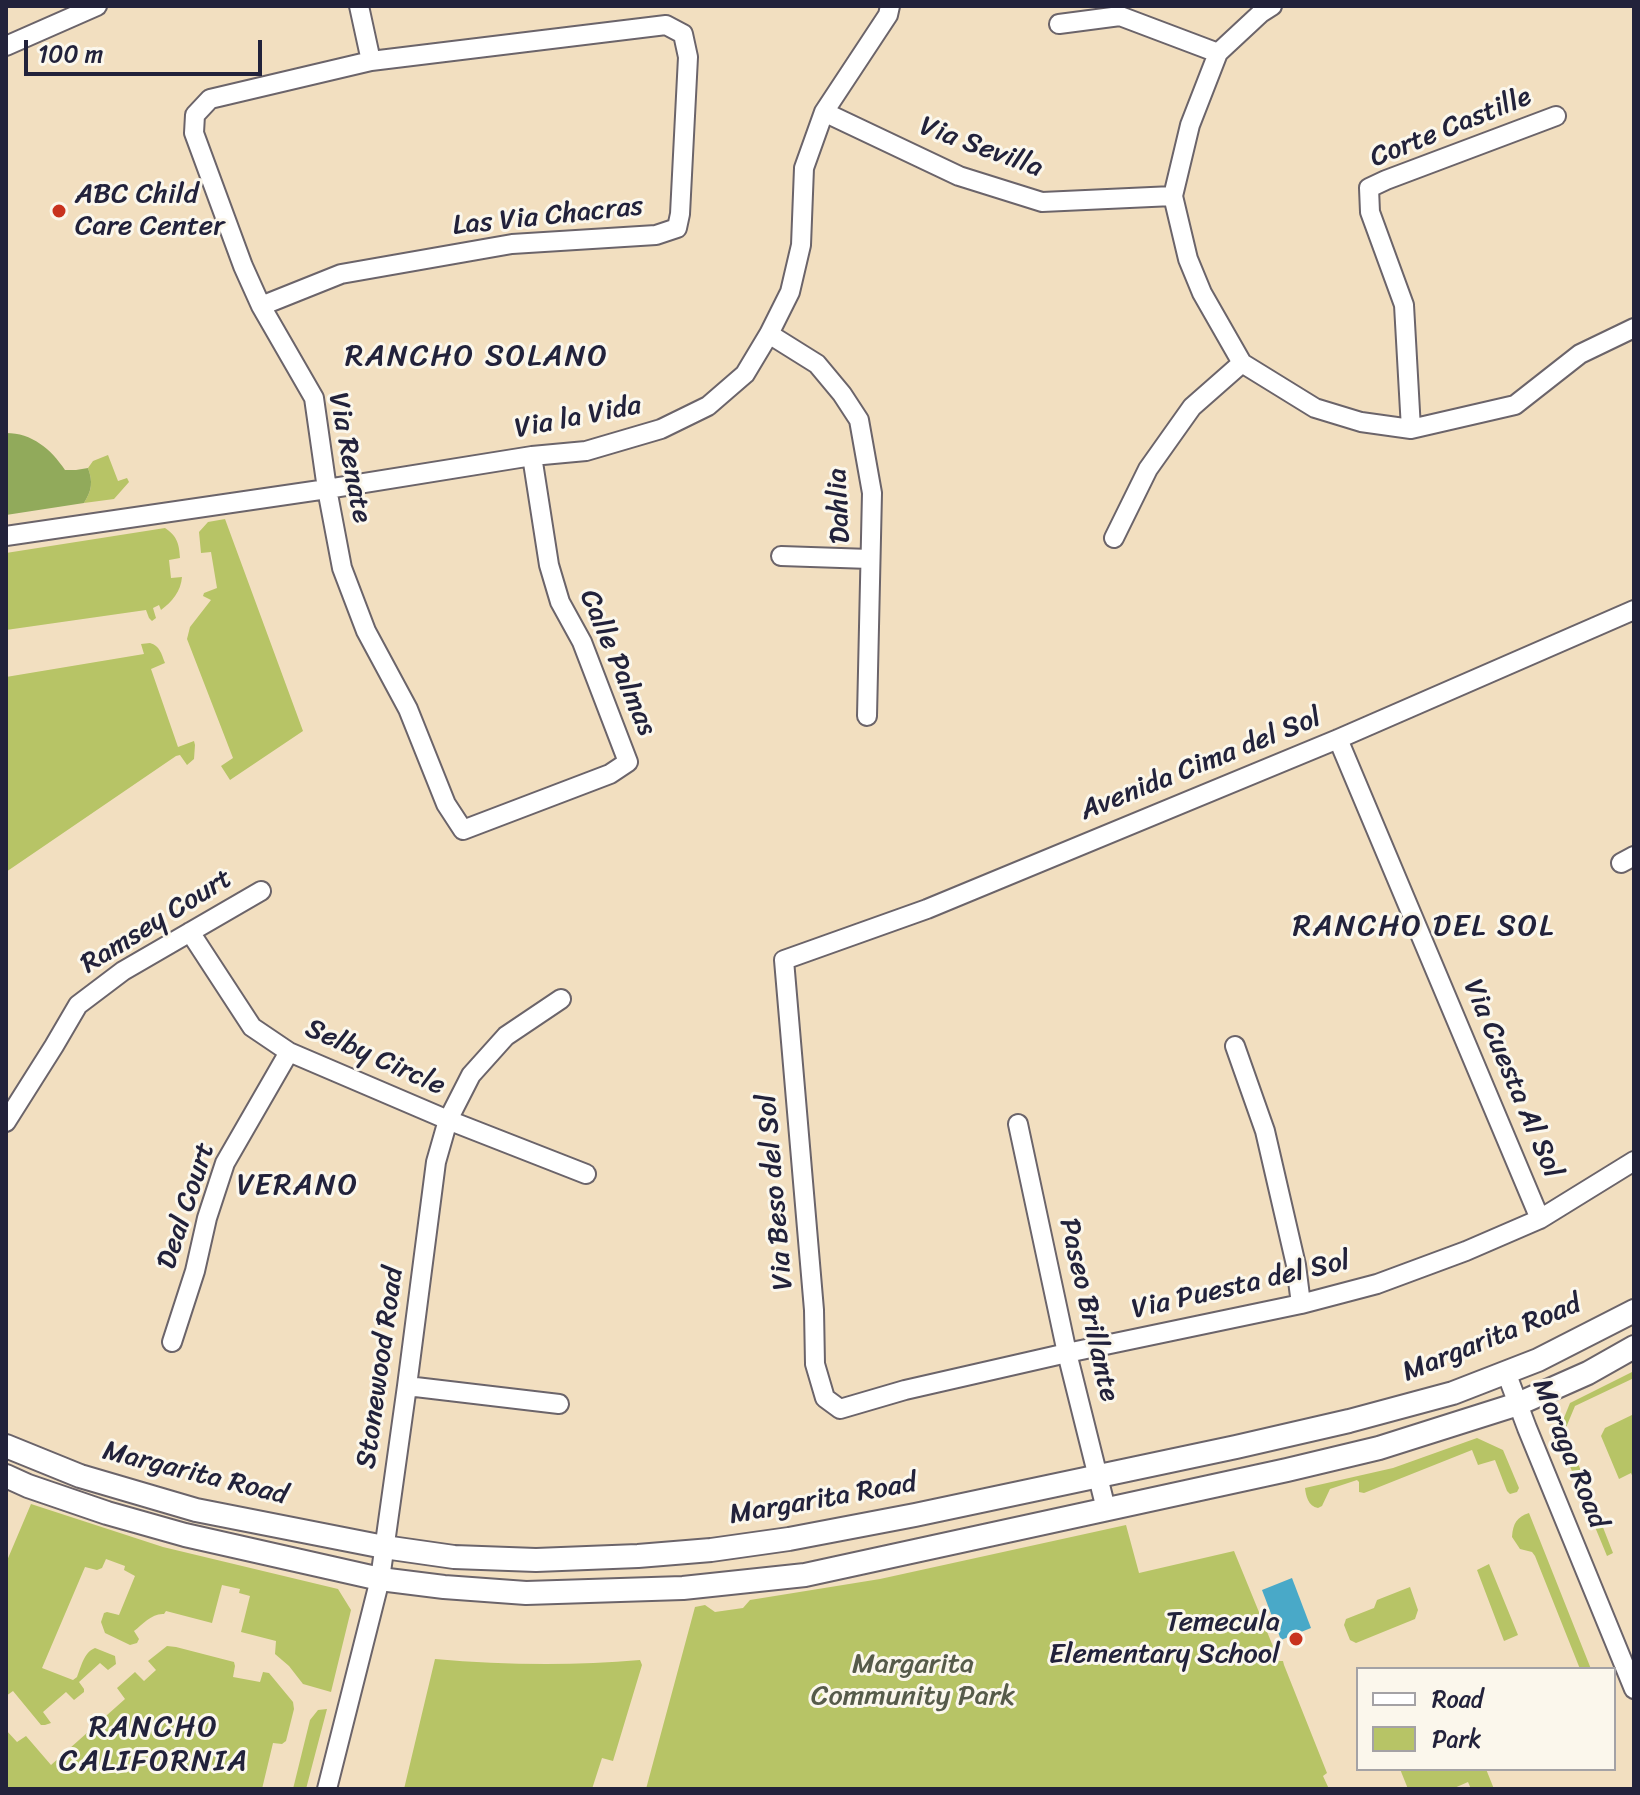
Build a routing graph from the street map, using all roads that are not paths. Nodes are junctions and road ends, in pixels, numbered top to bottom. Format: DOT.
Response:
graph roads {
  1 [pos="97,6"];
  2 [pos="359,6"];
  3 [pos="890,6"];
  4 [pos="1272,6"];
  5 [pos="1059,24"];
  6 [pos="6,46"];
  7 [pos="1218,53"];
  8 [pos="371,61"];
  9 [pos="824,112"];
  10 [pos="1556,116"];
  11 [pos="1173,196"];
  12 [pos="261,306"];
  13 [pos="1634,328"];
  14 [pos="769,334"];
  15 [pos="1242,363"];
  16 [pos="1411,429"];
  17 [pos="532,456"];
  18 [pos="327,489"];
  19 [pos="6,536"];
  20 [pos="1114,538"];
  21 [pos="781,556"];
  22 [pos="870,559"];
  23 [pos="1634,610"];
  24 [pos="867,716"];
  25 [pos="1338,739"];
  26 [pos="463,830"];
  27 [pos="261,891"];
  28 [pos="190,932"];
  29 [pos="784,960"];
  30 [pos="561,999"];
  31 [pos="1235,1046"];
  32 [pos="289,1052"];
  33 [pos="448,1120"];
  34 [pos="6,1122"];
  35 [pos="1018,1124"];
  36 [pos="1634,1161"];
  37 [pos="586,1174"];
  38 [pos="1540,1219"];
  39 [pos="1301,1304"];
  40 [pos="1634,1311"];
  41 [pos="172,1342"];
  42 [pos="1634,1347"];
  43 [pos="1067,1353"];
  44 [pos="1506,1372"];
  45 [pos="407,1386"];
  46 [pos="559,1404"];
  47 [pos="1518,1404"];
  48 [pos="840,1409"];
  49 [pos="6,1446"];
  50 [pos="6,1476"];
  51 [pos="1097,1476"];
  52 [pos="1106,1509"];
  53 [pos="384,1547"];
  54 [pos="380,1579"];
  55 [pos="1634,1689"];
  56 [pos="327,1789"];
  1 -- 6 [label="street"];
  2 -- 8 [label="street"];
  3 -- 9 [label="street, Via la Vida"];
  4 -- 7 [label="street"];
  5 -- 7 [label="street"];
  7 -- 11 [label="street"];
  8 -- 12 [label="street, Via Renate"];
  8 -- 12 [label="street, Las Via Chacras"];
  9 -- 11 [label="street, Via Sevilla"];
  9 -- 14 [label="street, Via la Vida"];
  10 -- 16 [label="street, Corte Castille"];
  11 -- 15 [label="street"];
  12 -- 18 [label="street, Via Renate"];
  13 -- 16 [label="street"];
  14 -- 17 [label="street, Via la Vida"];
  14 -- 22 [label="street, Dahlia"];
  15 -- 16 [label="street"];
  15 -- 20 [label="street"];
  17 -- 18 [label="street, Via la Vida"];
  17 -- 26 [label="street, Calle Palmas"];
  18 -- 19 [label="street, Via la Vida"];
  18 -- 26 [label="street, Via Renate"];
  21 -- 22 [label="street"];
  22 -- 24 [label="street, Dahlia"];
  23 -- 25 [label="street, Avenida Cima del Sol"];
  25 -- 29 [label="street, Avenida Cima del Sol"];
  25 -- 38 [label="street, Via Cuesta Al Sol"];
  27 -- 28 [label="street, Ramsey Court"];
  28 -- 32 [label="street, Selby Circle"];
  28 -- 34 [label="street, Ramsey Court"];
  29 -- 48 [label="street, Via Beso del Sol"];
  30 -- 33 [label="street, Stonewood Road"];
  31 -- 39 [label="street"];
  32 -- 33 [label="street, Selby Circle"];
  32 -- 41 [label="street, Deal Court"];
  33 -- 37 [label="street, Selby Circle"];
  33 -- 45 [label="street, Stonewood Road"];
  35 -- 43 [label="street, Paseo Brillante"];
  36 -- 38 [label="street, Via Puesta del Sol"];
  38 -- 39 [label="street, Via Puesta del Sol"];
  39 -- 43 [label="street, Via Puesta del Sol"];
  40 -- 44 [label="main road, Margarita Road"];
  42 -- 47 [label="main road, Margarita Road"];
  43 -- 48 [label="street, Via Puesta del Sol"];
  43 -- 51 [label="street, Paseo Brillante"];
  44 -- 47 [label="street, Moraga Road"];
  44 -- 51 [label="main road, Margarita Road"];
  45 -- 46 [label="street"];
  45 -- 53 [label="street, Stonewood Road"];
  47 -- 52 [label="main road, Margarita Road"];
  47 -- 55 [label="street, Moraga Road"];
  49 -- 53 [label="main road, Margarita Road"];
  50 -- 54 [label="main road, Margarita Road"];
  51 -- 52 [label="street, Paseo Brillante"];
  51 -- 53 [label="main road, Margarita Road"];
  52 -- 54 [label="main road, Margarita Road"];
  53 -- 54 [label="street, Stonewood Road"];
  54 -- 56 [label="street, Stonewood Road"];
}
